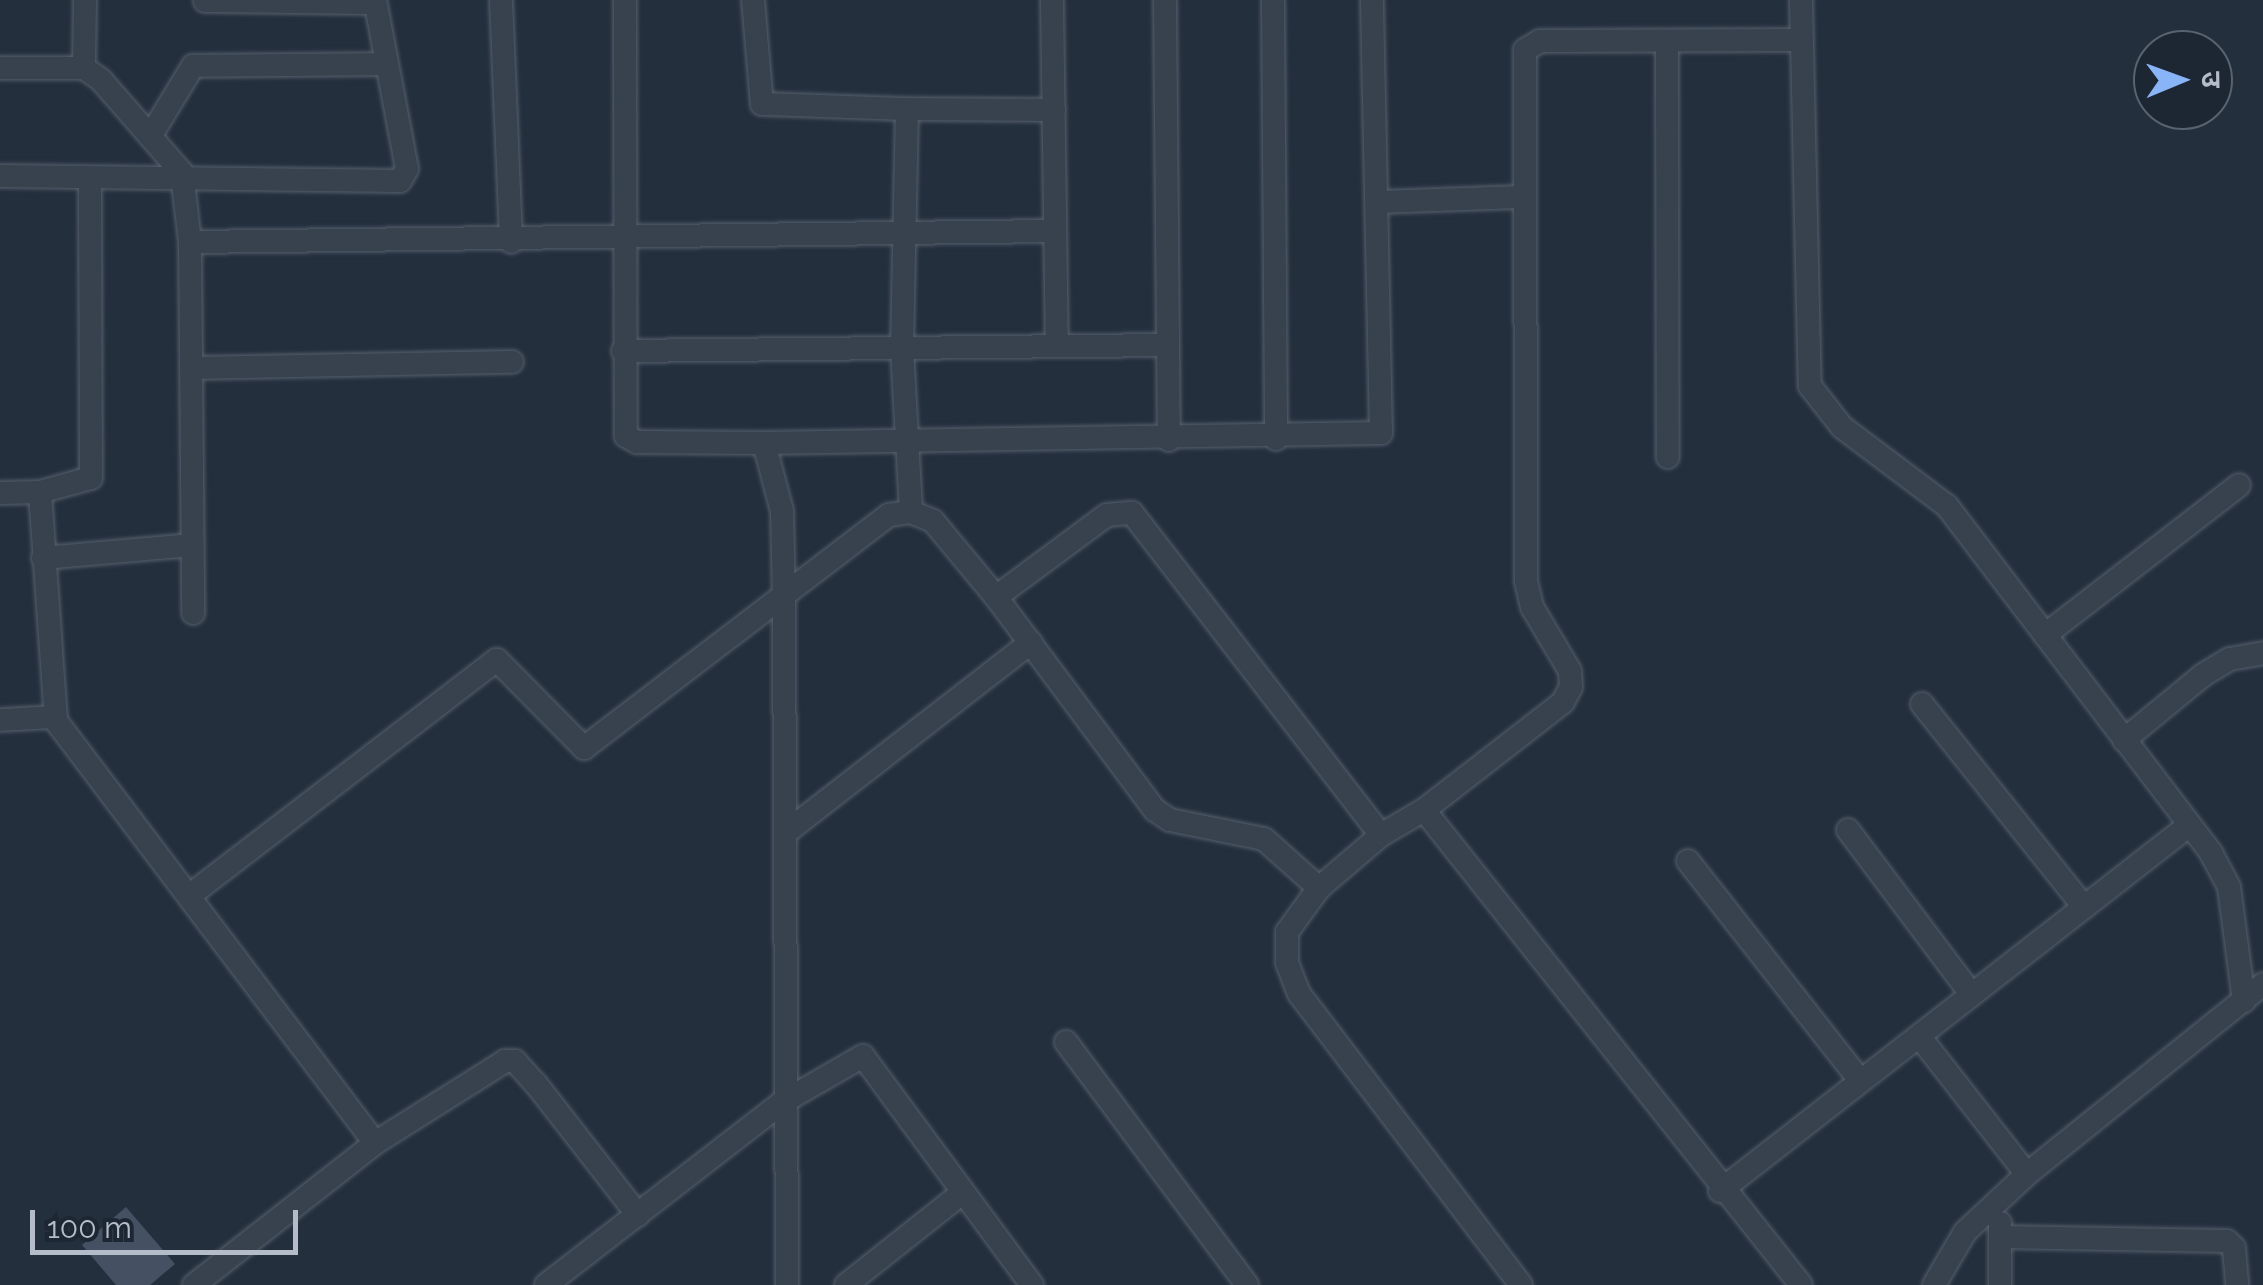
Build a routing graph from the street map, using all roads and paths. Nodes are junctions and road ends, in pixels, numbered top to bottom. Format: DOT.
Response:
graph roads {
  1 [pos="85,0"];
  2 [pos="501,0"];
  3 [pos="625,0"];
  4 [pos="753,0"];
  5 [pos="1052,0"];
  6 [pos="1165,0"];
  7 [pos="1272,0"];
  8 [pos="1372,0"];
  9 [pos="1801,0"];
  10 [pos="205,1"];
  11 [pos="375,2"];
  12 [pos="1802,40"];
  13 [pos="1667,41"];
  14 [pos="384,64"];
  15 [pos="0,68"];
  16 [pos="84,68"];
  17 [pos="907,109"];
  18 [pos="1054,110"];
  19 [pos="152,135"];
  20 [pos="0,176"];
  21 [pos="90,179"];
  22 [pos="184,179"];
  23 [pos="1522,197"];
  24 [pos="1377,202"];
  25 [pos="1055,232"];
  26 [pos="903,233"];
  27 [pos="627,238"];
  28 [pos="190,242"];
  29 [pos="512,242"];
  30 [pos="1166,344"];
  31 [pos="1057,345"];
  32 [pos="902,349"];
  33 [pos="623,352"];
  34 [pos="512,362"];
  35 [pos="191,368"];
  36 [pos="906,438"];
  37 [pos="1276,439"];
  38 [pos="1170,440"];
  39 [pos="764,443"];
  40 [pos="1668,457"];
  41 [pos="2239,485"];
  42 [pos="40,492"];
  43 [pos="0,493"];
  44 [pos="911,512"];
  45 [pos="192,545"];
  46 [pos="44,558"];
  47 [pos="784,596"];
  48 [pos="996,597"];
  49 [pos="193,613"];
  50 [pos="2045,635"];
  51 [pos="1031,642"];
  52 [pos="2263,653"];
  53 [pos="1922,704"];
  54 [pos="54,717"];
  55 [pos="0,720"];
  56 [pos="2124,740"];
  57 [pos="1424,810"];
  58 [pos="2188,826"];
  59 [pos="788,830"];
  60 [pos="1848,830"];
  61 [pos="1381,834"];
  62 [pos="1688,861"];
  63 [pos="1319,888"];
  64 [pos="189,896"];
  65 [pos="2084,907"];
  66 [pos="2263,984"];
  67 [pos="1971,994"];
  68 [pos="2244,1001"];
  69 [pos="1919,1036"];
  70 [pos="1066,1042"];
  71 [pos="1858,1078"];
  72 [pos="783,1102"];
  73 [pos="375,1143"];
  74 [pos="2027,1174"];
  75 [pos="1720,1191"];
  76 [pos="961,1194"];
  77 [pos="2000,1200"];
  78 [pos="638,1215"];
  79 [pos="2000,1237"];
  80 [pos="194,1285"];
  81 [pos="546,1285"];
  82 [pos="787,1285"];
  83 [pos="846,1285"];
  84 [pos="1032,1285"];
  85 [pos="1248,1285"];
  86 [pos="1521,1285"];
  87 [pos="1801,1285"];
  88 [pos="1934,1285"];
  89 [pos="2000,1285"];
  90 [pos="2237,1285"];
  1 -- 16 [label="street"];
  2 -- 29 [label="street"];
  3 -- 27 [label="street"];
  4 -- 17 [label="street"];
  5 -- 18 [label="street"];
  6 -- 30 [label="street"];
  7 -- 37 [label="street"];
  8 -- 24 [label="street"];
  9 -- 12 [label="street"];
  10 -- 11 [label="street"];
  11 -- 14 [label="street"];
  12 -- 13 [label="street"];
  12 -- 50 [label="street"];
  13 -- 23 [label="street"];
  13 -- 40 [label="street"];
  14 -- 19 [label="street"];
  14 -- 22 [label="street"];
  15 -- 16 [label="street"];
  16 -- 19 [label="street"];
  17 -- 18 [label="street"];
  17 -- 26 [label="street"];
  18 -- 25 [label="street"];
  19 -- 22 [label="street"];
  20 -- 21 [label="street"];
  21 -- 22 [label="street"];
  21 -- 42 [label="street"];
  22 -- 28 [label="street"];
  23 -- 24 [label="street"];
  23 -- 57 [label="street"];
  24 -- 37 [label="street"];
  25 -- 26 [label="street"];
  25 -- 31 [label="street"];
  26 -- 27 [label="street"];
  26 -- 32 [label="street"];
  27 -- 29 [label="street"];
  27 -- 33 [label="street"];
  28 -- 29 [label="street"];
  28 -- 35 [label="street"];
  30 -- 31 [label="street"];
  30 -- 38 [label="street"];
  31 -- 32 [label="street"];
  32 -- 33 [label="street"];
  32 -- 36 [label="street"];
  33 -- 39 [label="street"];
  34 -- 35 [label="street"];
  35 -- 45 [label="street"];
  36 -- 38 [label="street"];
  36 -- 39 [label="street"];
  36 -- 44 [label="street"];
  37 -- 38 [label="street"];
  39 -- 47 [label="street"];
  41 -- 50 [label="street"];
  42 -- 43 [label="street"];
  42 -- 46 [label="street"];
  44 -- 47 [label="street"];
  44 -- 48 [label="street"];
  45 -- 46 [label="street"];
  45 -- 49 [label="street"];
  46 -- 54 [label="street"];
  47 -- 59 [label="street"];
  47 -- 64 [label="street"];
  48 -- 51 [label="street"];
  48 -- 61 [label="street"];
  50 -- 56 [label="street"];
  51 -- 59 [label="street"];
  51 -- 63 [label="street"];
  52 -- 56 [label="street"];
  53 -- 65 [label="street"];
  54 -- 55 [label="street"];
  54 -- 64 [label="street"];
  56 -- 58 [label="street"];
  57 -- 61 [label="street"];
  57 -- 75 [label="street"];
  58 -- 65 [label="street"];
  58 -- 68 [label="street"];
  59 -- 72 [label="street"];
  60 -- 67 [label="street"];
  61 -- 63 [label="street"];
  62 -- 71 [label="street"];
  63 -- 86 [label="street"];
  64 -- 73 [label="street"];
  65 -- 67 [label="street"];
  66 -- 68 [label="street"];
  67 -- 69 [label="street"];
  68 -- 74 [label="street"];
  69 -- 71 [label="street"];
  69 -- 74 [label="street"];
  70 -- 85 [label="street"];
  71 -- 75 [label="street"];
  72 -- 76 [label="street"];
  72 -- 78 [label="street"];
  72 -- 82 [label="street"];
  73 -- 78 [label="street"];
  73 -- 80 [label="street"];
  74 -- 77 [label="street"];
  75 -- 87 [label="street"];
  76 -- 83 [label="street"];
  76 -- 84 [label="street"];
  77 -- 79 [label="street"];
  77 -- 88 [label="street"];
  78 -- 81 [label="street"];
  79 -- 89 [label="street"];
  79 -- 90 [label="street"];
}
